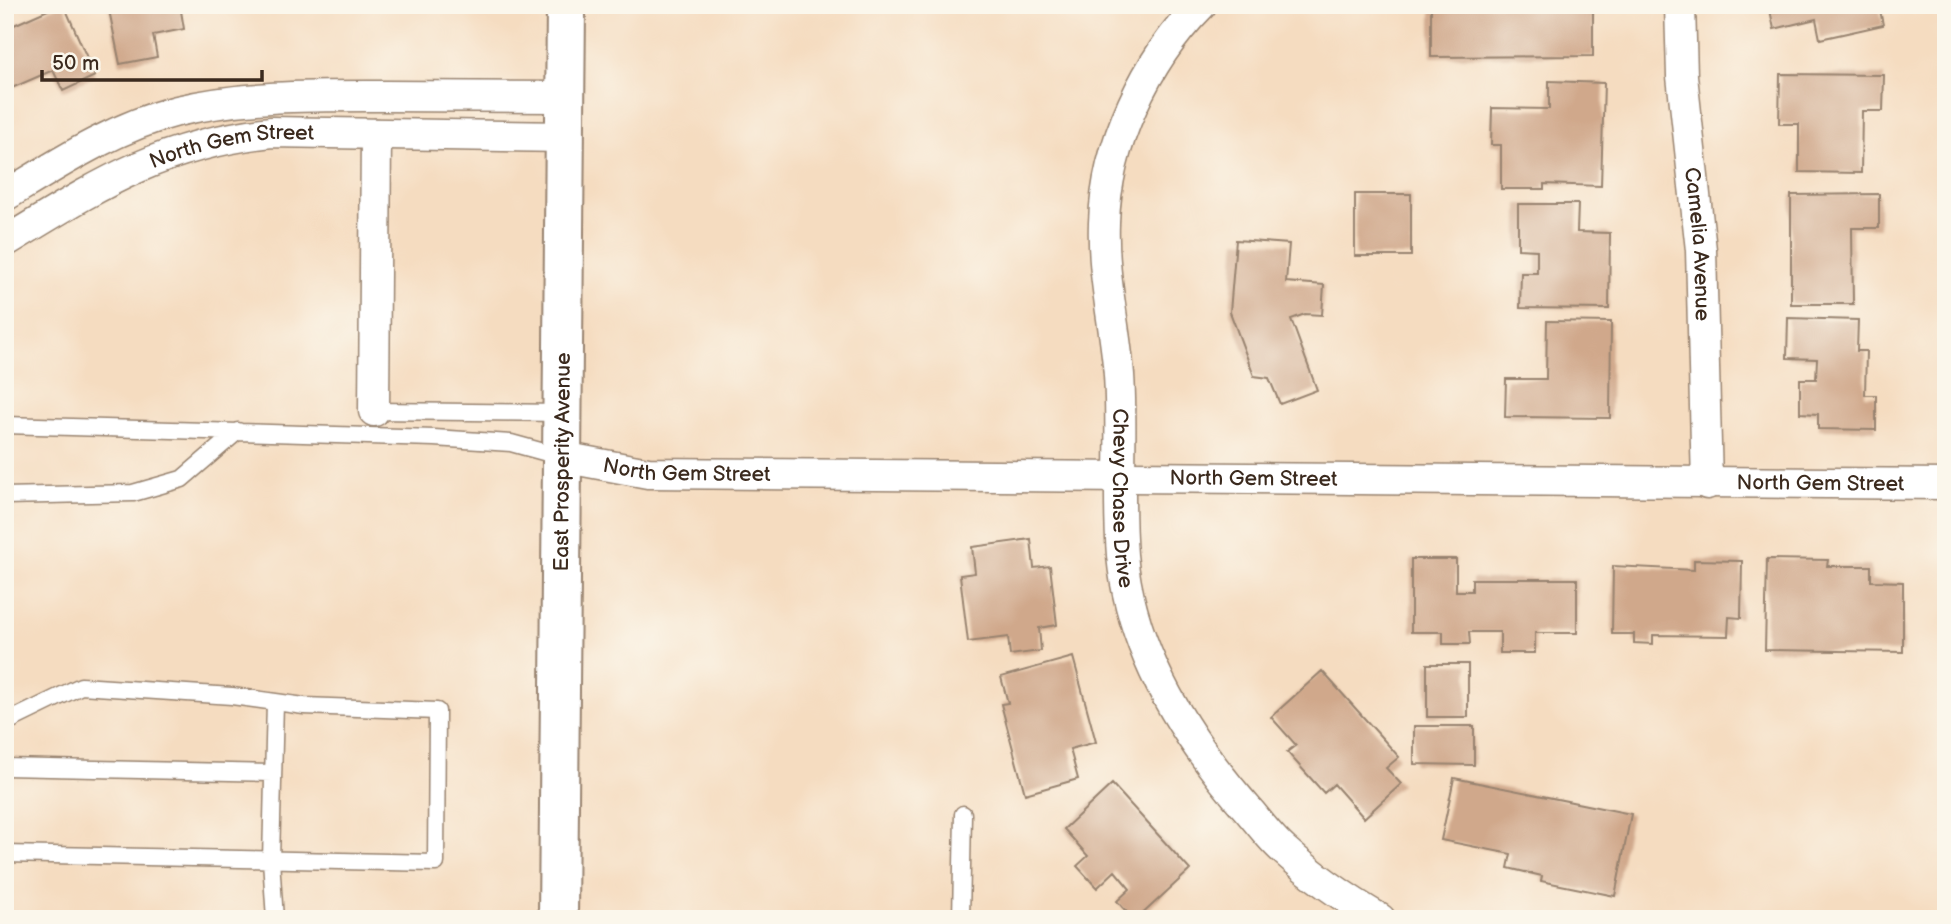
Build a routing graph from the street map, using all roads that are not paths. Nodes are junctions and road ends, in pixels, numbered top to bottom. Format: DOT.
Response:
graph roads {
  1 [pos="566,5"];
  2 [pos="1201,5"];
  3 [pos="1680,5"];
  4 [pos="566,97"];
  5 [pos="376,134"];
  6 [pos="566,137"];
  7 [pos="5,196"];
  8 [pos="5,242"];
  9 [pos="374,411"];
  10 [pos="563,413"];
  11 [pos="5,425"];
  12 [pos="238,431"];
  13 [pos="562,457"];
  14 [pos="1119,478"];
  15 [pos="1707,484"];
  16 [pos="1946,484"];
  17 [pos="5,496"];
  18 [pos="275,702"];
  19 [pos="5,723"];
  20 [pos="5,767"];
  21 [pos="273,773"];
  22 [pos="962,814"];
  23 [pos="5,855"];
  24 [pos="271,860"];
  25 [pos="275,919"];
  26 [pos="558,919"];
  27 [pos="961,919"];
  28 [pos="1380,919"];
  1 -- 4 [label="main road, East Prosperity Avenue"];
  2 -- 14 [label="street, Chevy Chase Drive"];
  3 -- 15 [label="street, Camelia Avenue"];
  4 -- 6 [label="main road, East Prosperity Avenue"];
  4 -- 7 [label="street, North Gem Street"];
  5 -- 6 [label="street, North Gem Street"];
  5 -- 8 [label="street, North Gem Street"];
  5 -- 9 [label="street"];
  6 -- 10 [label="main road, East Prosperity Avenue"];
  9 -- 10 [label="lane"];
  10 -- 13 [label="main road, East Prosperity Avenue"];
  11 -- 12 [label="lane"];
  12 -- 13 [label="lane"];
  12 -- 17 [label="lane"];
  13 -- 14 [label="street, North Gem Street"];
  13 -- 26 [label="main road, East Prosperity Avenue"];
  14 -- 15 [label="street, North Gem Street"];
  14 -- 28 [label="street, Chevy Chase Drive"];
  15 -- 16 [label="street, North Gem Street"];
  18 -- 19 [label="lane"];
  18 -- 21 [label="lane"];
  18 -- 24 [label="lane"];
  20 -- 21 [label="lane"];
  21 -- 24 [label="lane"];
  22 -- 27 [label="lane"];
  23 -- 24 [label="lane"];
  24 -- 25 [label="lane"];
}
